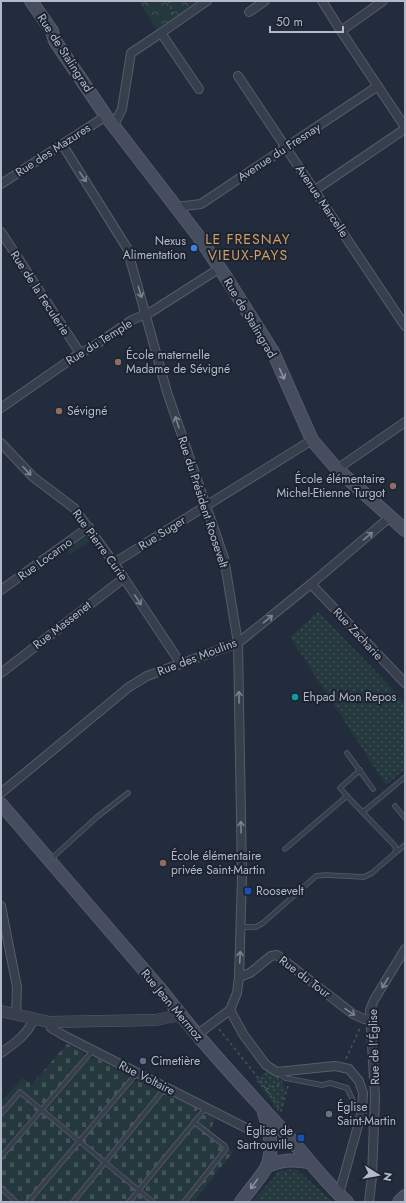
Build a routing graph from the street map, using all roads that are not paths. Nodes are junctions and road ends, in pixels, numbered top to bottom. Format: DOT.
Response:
graph roads {
  1 [pos="31,1"];
  2 [pos="207,1"];
  3 [pos="265,1"];
  4 [pos="322,1"];
  5 [pos="383,1"];
  6 [pos="249,12"];
  7 [pos="341,31"];
  8 [pos="161,33"];
  9 [pos="238,76"];
  10 [pos="378,86"];
  11 [pos="199,89"];
  12 [pos="106,116"];
  13 [pos="114,125"];
  14 [pos="405,128"];
  15 [pos="62,144"];
  16 [pos="286,148"];
  17 [pos="1,184"];
  18 [pos="315,190"];
  19 [pos="176,207"];
  20 [pos="1,232"];
  21 [pos="220,268"];
  22 [pos="146,315"];
  23 [pos="405,326"];
  24 [pos="80,353"];
  25 [pos="1,408"];
  26 [pos="405,422"];
  27 [pos="312,440"];
  28 [pos="1,442"];
  29 [pos="337,470"];
  30 [pos="207,505"];
  31 [pos="390,517"];
  32 [pos="88,527"];
  33 [pos="405,530"];
  34 [pos="114,563"];
  35 [pos="124,578"];
  36 [pos="311,584"];
  37 [pos="1,590"];
  38 [pos="238,643"];
  39 [pos="181,664"];
  40 [pos="1,672"];
  41 [pos="405,683"];
  42 [pos="347,753"];
  43 [pos="360,770"];
  44 [pos="405,777"];
  45 [pos="373,789"];
  46 [pos="1,793"];
  47 [pos="128,793"];
  48 [pos="347,796"];
  49 [pos="1,804"];
  50 [pos="395,806"];
  51 [pos="363,812"];
  52 [pos="405,818"];
  53 [pos="405,845"];
  54 [pos="285,849"];
  55 [pos="394,854"];
  56 [pos="50,861"];
  57 [pos="1,906"];
  58 [pos="241,927"];
  59 [pos="405,949"];
  60 [pos="239,977"];
  61 [pos="230,1010"];
  62 [pos="1,1011"];
  63 [pos="16,1015"];
  64 [pos="180,1015"];
  65 [pos="34,1019"];
  66 [pos="367,1019"];
  67 [pos="49,1022"];
  68 [pos="198,1034"];
  69 [pos="93,1050"];
  70 [pos="1,1052"];
  71 [pos="277,1072"];
  72 [pos="137,1073"];
  73 [pos="161,1093"];
  74 [pos="206,1108"];
  75 [pos="262,1108"];
  76 [pos="42,1110"];
  77 [pos="1,1114"];
  78 [pos="361,1116"];
  79 [pos="194,1122"];
  80 [pos="250,1130"];
  81 [pos="80,1141"];
  82 [pos="1,1157"];
  83 [pos="105,1162"];
  84 [pos="309,1162"];
  85 [pos="267,1166"];
  86 [pos="1,1188"];
  87 [pos="138,1190"];
  88 [pos="405,1196"];
  89 [pos="344,1200"];
  90 [pos="16,1202"];
  91 [pos="28,1202"];
  92 [pos="73,1202"];
  93 [pos="129,1202"];
  94 [pos="153,1202"];
  95 [pos="184,1202"];
  96 [pos="241,1202"];
  97 [pos="369,1202"];
  98 [pos="399,1202"];
  1 -- 12 [label="main road, Rue de Stalingrad"];
  2 -- 8 [label="street"];
  3 -- 6 [label="street"];
  4 -- 7 [label="street"];
  5 -- 7 [label="street"];
  7 -- 10 [label="street"];
  8 -- 11 [label="street"];
  8 -- 13 [label="street"];
  9 -- 16 [label="street, Avenue Marcelle"];
  10 -- 14 [label="street"];
  10 -- 16 [label="street, Avenue du Fresnay"];
  12 -- 13 [label="main road, Rue de Stalingrad"];
  12 -- 15 [label="street, Rue des Mazures"];
  13 -- 19 [label="main road, Rue de Stalingrad"];
  14 -- 18 [label="street"];
  15 -- 17 [label="street, Rue des Mazures"];
  15 -- 22 [label="street, Rue du Président Roosevelt, one-way"];
  16 -- 18 [label="street, Avenue Marcelle"];
  16 -- 19 [label="street, Avenue du Fresnay"];
  18 -- 23 [label="street, Avenue Marcelle"];
  19 -- 21 [label="main road, Rue de Stalingrad"];
  20 -- 24 [label="street, Rue de la Feculerie"];
  21 -- 22 [label="street, Rue du Temple"];
  21 -- 27 [label="main road, Rue de Stalingrad, one-way"];
  22 -- 24 [label="street, Rue du Temple"];
  30 -- 22 [label="street, Rue du Président Roosevelt, one-way"];
  24 -- 25 [label="street, Rue du Temple"];
  26 -- 29 [label="street"];
  27 -- 29 [label="main road, Rue de Stalingrad"];
  27 -- 30 [label="street, Rue Suger"];
  28 -- 32 [label="street, Rue Pierre Curie, one-way"];
  29 -- 31 [label="main road, Rue de Stalingrad"];
  30 -- 34 [label="street, Rue Suger"];
  30 -- 38 [label="street, Rue du Président Roosevelt"];
  31 -- 33 [label="main road, Rue de Stalingrad"];
  36 -- 31 [label="street, Rue des Moulins, one-way"];
  32 -- 34 [label="street, Rue Pierre Curie"];
  32 -- 37 [label="street, Rue Locarno"];
  34 -- 35 [label="street, Rue Pierre Curie"];
  35 -- 39 [label="street, Rue Pierre Curie, one-way"];
  35 -- 40 [label="street, Rue Massenet"];
  38 -- 36 [label="street, Rue des Moulins, one-way"];
  36 -- 41 [label="street, Rue Zacharie"];
  38 -- 39 [label="street, Rue des Moulins"];
  58 -- 38 [label="street, Rue du Président Roosevelt, one-way"];
  39 -- 46 [label="street, Rue des Moulins"];
  42 -- 43 [label="lane"];
  43 -- 45 [label="lane"];
  43 -- 48 [label="lane"];
  44 -- 51 [label="lane"];
  47 -- 56 [label="lane"];
  48 -- 51 [label="lane"];
  48 -- 54 [label="lane"];
  49 -- 56 [label="main road, Rue Jean Mermoz"];
  50 -- 52 [label="lane"];
  51 -- 55 [label="lane"];
  53 -- 55 [label="lane"];
  55 -- 58 [label="lane"];
  56 -- 64 [label="main road, Rue Jean Mermoz"];
  57 -- 63 [label="street"];
  60 -- 58 [label="street, Rue du Président Roosevelt, one-way"];
  59 -- 66 [label="street, Rue de l'Église, one-way"];
  60 -- 61 [label="street, Rue du Président Roosevelt"];
  60 -- 66 [label="street, Rue du Tour, one-way"];
  61 -- 68 [label="street"];
  61 -- 71 [label="street"];
  62 -- 63 [label="street"];
  63 -- 65 [label="street"];
  64 -- 67 [label="street"];
  64 -- 68 [label="main road, Rue Jean Mermoz"];
  65 -- 67 [label="street"];
  65 -- 70 [label="street"];
  66 -- 97 [label="street, Rue de l'Église"];
  67 -- 69 [label="street, Rue Voltaire"];
  68 -- 75 [label="main road, Rue Jean Mermoz"];
  69 -- 72 [label="street, Rue Voltaire"];
  69 -- 76 [label="lane"];
  71 -- 78 [label="lane"];
  71 -- 78 [label="street"];
  72 -- 74 [label="street, Rue Voltaire"];
  72 -- 81 [label="lane"];
  73 -- 83 [label="lane"];
  74 -- 79 [label="lane"];
  74 -- 80 [label="street, Rue Voltaire"];
  75 -- 84 [label="main road, Rue Jean Mermoz"];
  75 -- 85 [label="main road"];
  76 -- 77 [label="lane"];
  76 -- 81 [label="lane"];
  76 -- 82 [label="lane"];
  78 -- 89 [label="street"];
  79 -- 87 [label="lane"];
  79 -- 95 [label="lane"];
  81 -- 83 [label="lane"];
  81 -- 91 [label="lane"];
  83 -- 87 [label="lane"];
  83 -- 92 [label="lane"];
  84 -- 85 [label="main road"];
  84 -- 89 [label="main road, Rue Jean Mermoz"];
  85 -- 96 [label="main road, one-way"];
  86 -- 90 [label="lane"];
  87 -- 93 [label="lane"];
  87 -- 94 [label="lane"];
  88 -- 98 [label="main road"];
}
